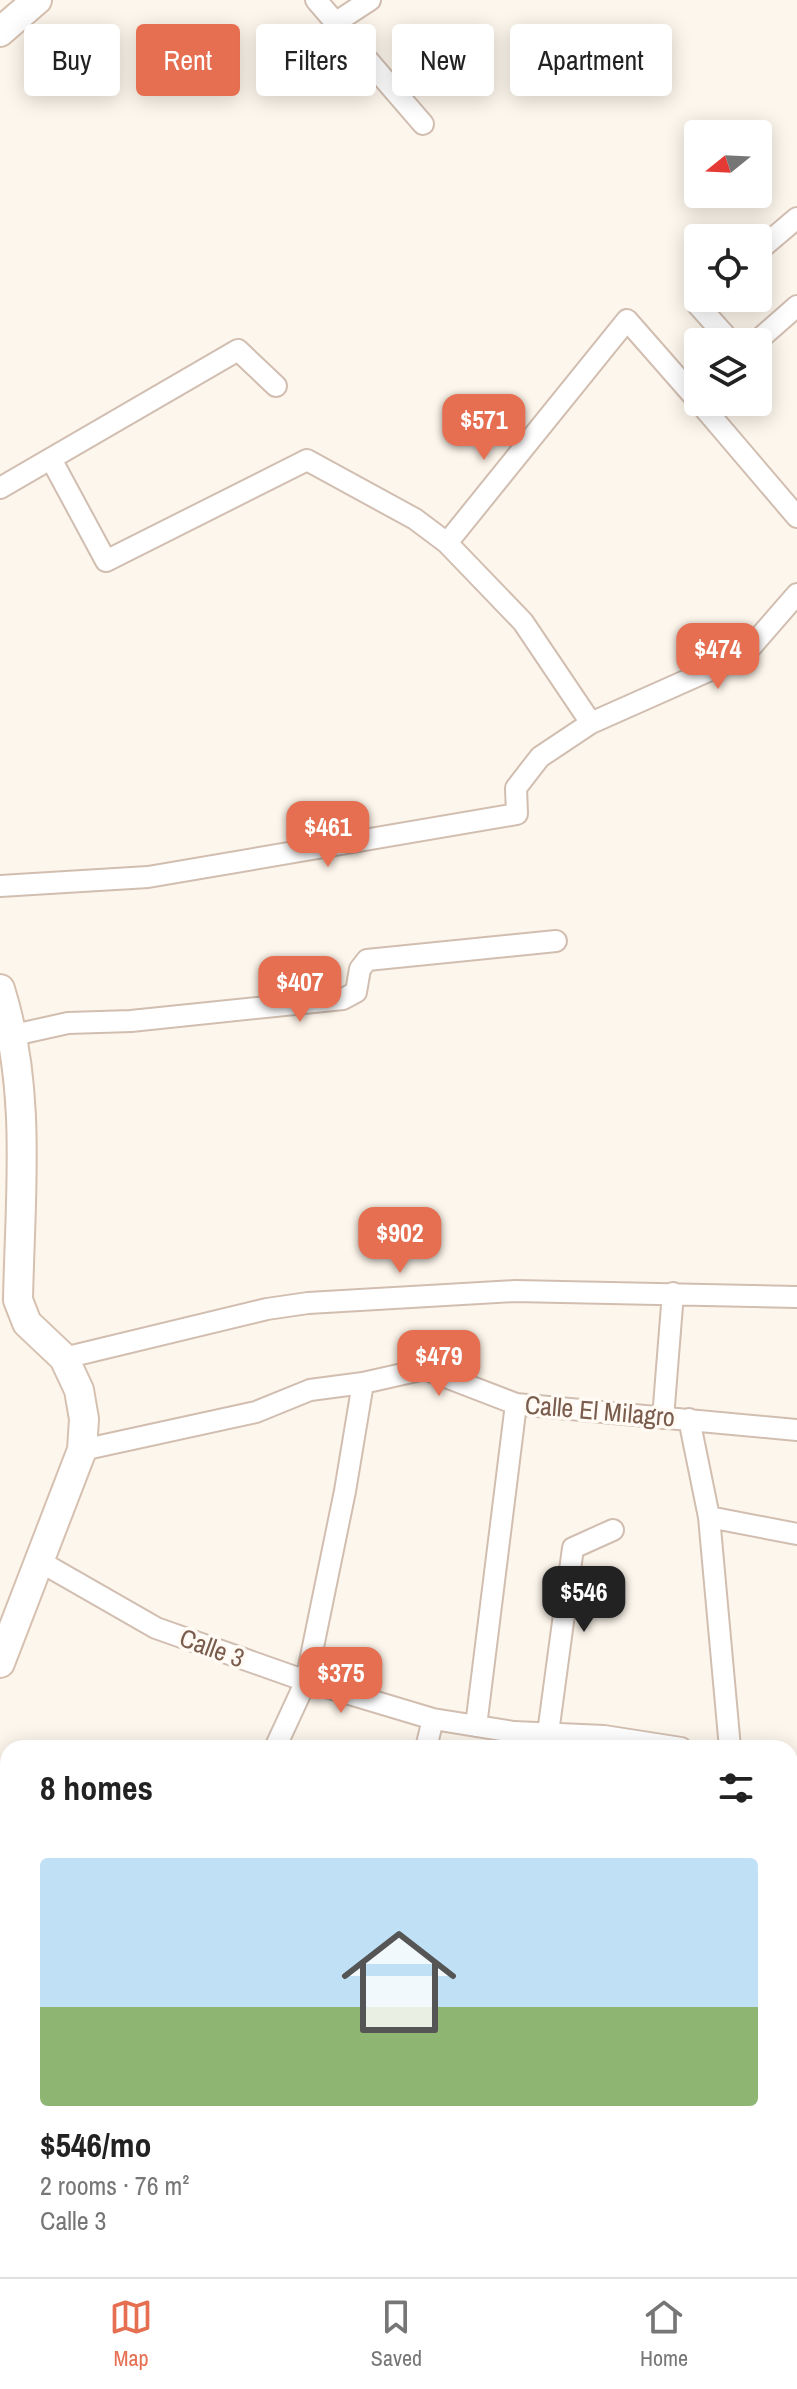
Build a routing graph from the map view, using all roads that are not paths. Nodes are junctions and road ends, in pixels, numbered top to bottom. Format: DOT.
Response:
graph roads {
  1 [pos="37,0"];
  2 [pos="316,0"];
  3 [pos="370,0"];
  4 [pos="335,23"];
  5 [pos="0,32"];
  6 [pos="423,124"];
  7 [pos="797,218"];
  8 [pos="772,239"];
  9 [pos="797,306"];
  10 [pos="704,312"];
  11 [pos="718,328"];
  12 [pos="772,328"];
  13 [pos="276,386"];
  14 [pos="684,386"];
  15 [pos="710,416"];
  16 [pos="51,459"];
  17 [pos="0,488"];
  18 [pos="797,517"];
  19 [pos="447,543"];
  20 [pos="797,594"];
  21 [pos="591,723"];
  22 [pos="0,886"];
  23 [pos="556,941"];
  24 [pos="0,989"];
  25 [pos="14,1035"];
  26 [pos="673,1293"];
  27 [pos="797,1297"];
  28 [pos="64,1358"];
  29 [pos="363,1383"];
  30 [pos="516,1404"];
  31 [pos="663,1418"];
  32 [pos="689,1419"];
  33 [pos="797,1430"];
  34 [pos="82,1450"];
  35 [pos="709,1517"];
  36 [pos="613,1530"];
  37 [pos="797,1534"];
  38 [pos="39,1561"];
  39 [pos="2,1654"];
  40 [pos="306,1681"];
  41 [pos="433,1719"];
  42 [pos="476,1726"];
  43 [pos="548,1733"];
  44 [pos="279,1740"];
  45 [pos="428,1740"];
  46 [pos="630,1740"];
  47 [pos="729,1740"];
  1 -- 5 [label="street"];
  2 -- 4 [label="street"];
  3 -- 4 [label="street"];
  4 -- 6 [label="street"];
  7 -- 8 [label="street"];
  9 -- 12 [label="street"];
  10 -- 11 [label="street"];
  13 -- 16 [label="street"];
  14 -- 19 [label="street"];
  15 -- 18 [label="street"];
  16 -- 17 [label="street"];
  16 -- 19 [label="street"];
  19 -- 21 [label="street"];
  20 -- 21 [label="street"];
  21 -- 22 [label="street"];
  23 -- 25 [label="street"];
  24 -- 25 [label="street"];
  25 -- 28 [label="street"];
  26 -- 27 [label="street"];
  26 -- 28 [label="street"];
  26 -- 31 [label="street"];
  28 -- 34 [label="street"];
  29 -- 30 [label="street, Calle El Milagro"];
  29 -- 34 [label="street, Calle El Milagro"];
  29 -- 40 [label="street"];
  30 -- 31 [label="street, Calle El Milagro"];
  30 -- 42 [label="street"];
  31 -- 32 [label="street, Calle El Milagro"];
  32 -- 33 [label="street, Calle El Milagro"];
  32 -- 35 [label="street"];
  34 -- 38 [label="street"];
  35 -- 37 [label="street"];
  35 -- 47 [label="street"];
  36 -- 43 [label="street"];
  38 -- 39 [label="street"];
  38 -- 40 [label="street, Calle 3"];
  40 -- 41 [label="street, Calle 3"];
  40 -- 44 [label="street"];
  41 -- 42 [label="street, Calle 3"];
  41 -- 45 [label="street"];
  42 -- 43 [label="street, Calle 3"];
  43 -- 46 [label="street, Calle 3"];
}
